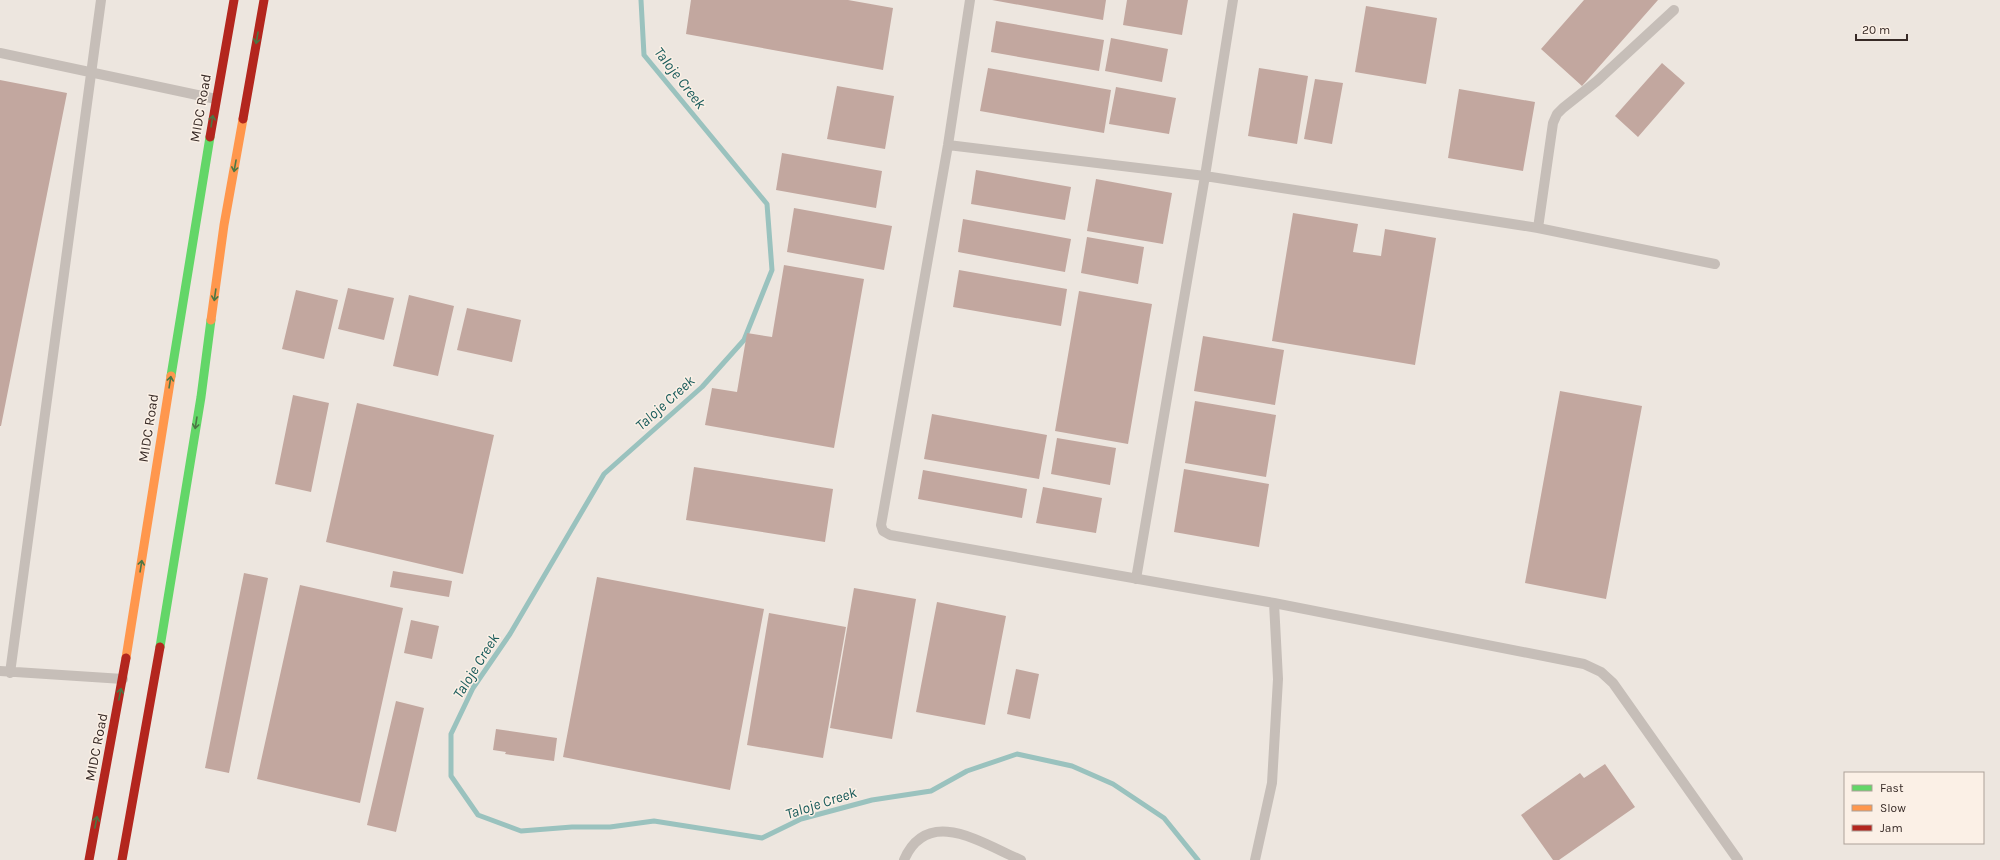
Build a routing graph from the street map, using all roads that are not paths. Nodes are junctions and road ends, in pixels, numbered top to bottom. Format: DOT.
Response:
graph roads {
  1 [pos="101,0"];
  2 [pos="234,0"];
  3 [pos="264,0"];
  4 [pos="970,0"];
  5 [pos="1233,0"];
  6 [pos="1674,10"];
  7 [pos="0,53"];
  8 [pos="91,71"];
  9 [pos="216,99"];
  10 [pos="948,145"];
  11 [pos="1205,176"];
  12 [pos="1538,228"];
  13 [pos="1715,264"];
  14 [pos="1136,579"];
  15 [pos="1274,603"];
  16 [pos="5,672"];
  17 [pos="123,679"];
  18 [pos="89,860"];
  19 [pos="122,860"];
  20 [pos="904,860"];
  21 [pos="1021,860"];
  22 [pos="1255,860"];
  23 [pos="1738,860"];
  1 -- 8 [label="lane"];
  2 -- 9 [label="main road, MIDC Road"];
  3 -- 19 [label="main road, one-way"];
  4 -- 10 [label="lane"];
  5 -- 11 [label="lane"];
  6 -- 12 [label="lane"];
  7 -- 8 [label="lane"];
  8 -- 9 [label="lane"];
  8 -- 16 [label="lane"];
  17 -- 9 [label="main road, MIDC Road, one-way"];
  10 -- 11 [label="lane"];
  10 -- 14 [label="lane"];
  11 -- 12 [label="lane"];
  11 -- 14 [label="lane"];
  12 -- 13 [label="lane"];
  14 -- 15 [label="lane"];
  15 -- 22 [label="lane"];
  15 -- 23 [label="lane"];
  16 -- 17 [label="lane"];
  18 -- 17 [label="main road, MIDC Road, one-way"];
  20 -- 21 [label="lane"];
}
